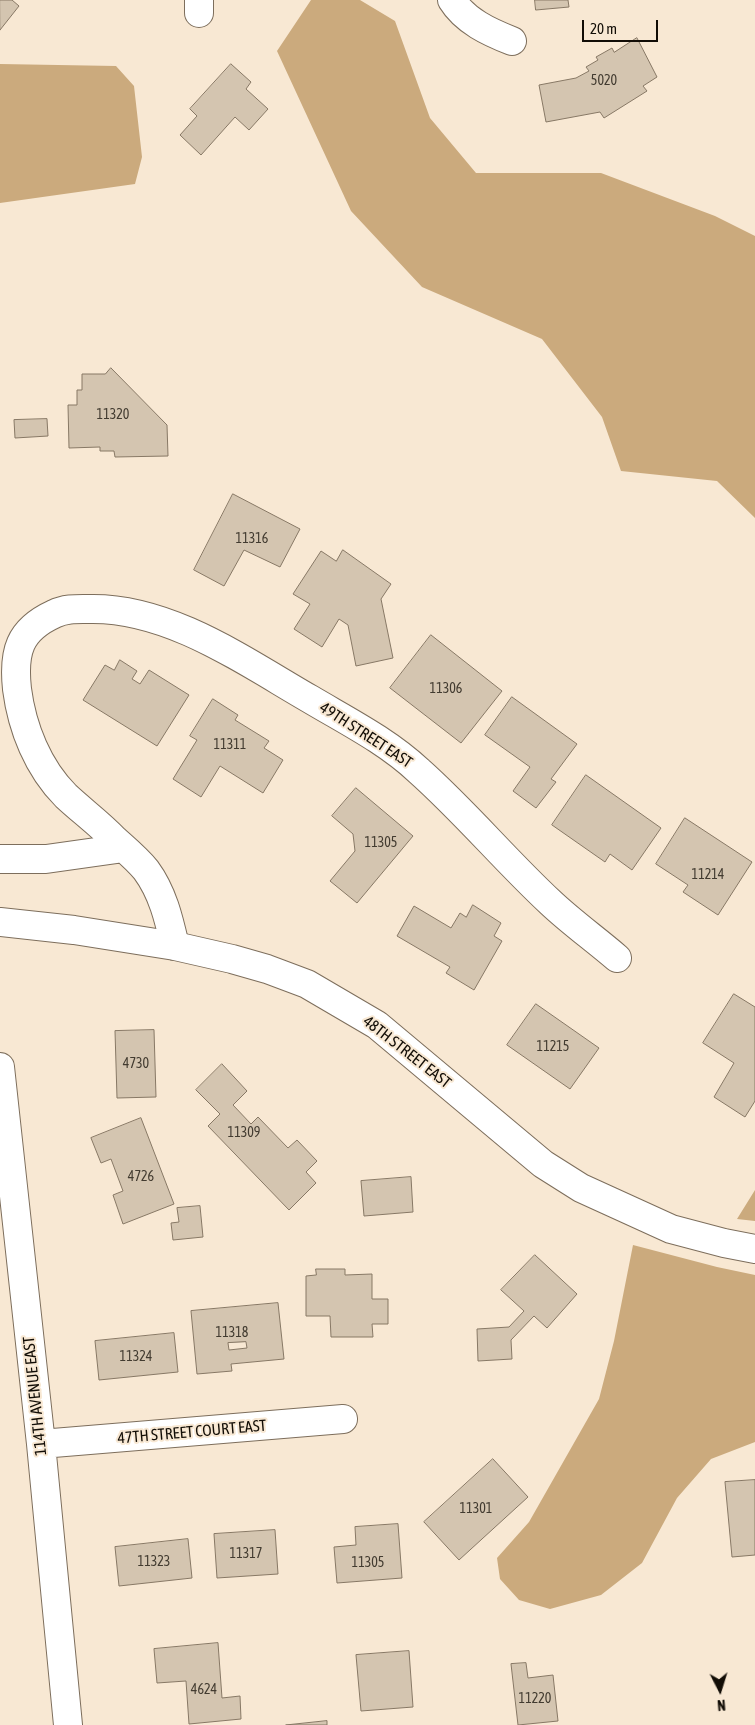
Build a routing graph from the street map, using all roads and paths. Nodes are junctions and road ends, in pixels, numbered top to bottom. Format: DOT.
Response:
graph roads {
  1 [pos="452,0"];
  2 [pos="512,41"];
  3 [pos="124,848"];
  4 [pos="0,859"];
  5 [pos="0,922"];
  6 [pos="175,946"];
  7 [pos="617,958"];
  8 [pos="0,1067"];
  9 [pos="755,1248"];
  10 [pos="343,1419"];
  11 [pos="41,1444"];
  12 [pos="68,1725"];
  1 -- 2 [label="street"];
  3 -- 4 [label="street"];
  3 -- 6 [label="street, 49TH STREET EAST"];
  3 -- 7 [label="street, 49TH STREET EAST"];
  5 -- 6 [label="street, 48TH STREET EAST"];
  6 -- 9 [label="street, 48TH STREET EAST"];
  8 -- 11 [label="street, 114TH AVENUE EAST"];
  10 -- 11 [label="street, 47TH STREET COURT EAST"];
  11 -- 12 [label="street, 114TH AVENUE EAST"];
}
